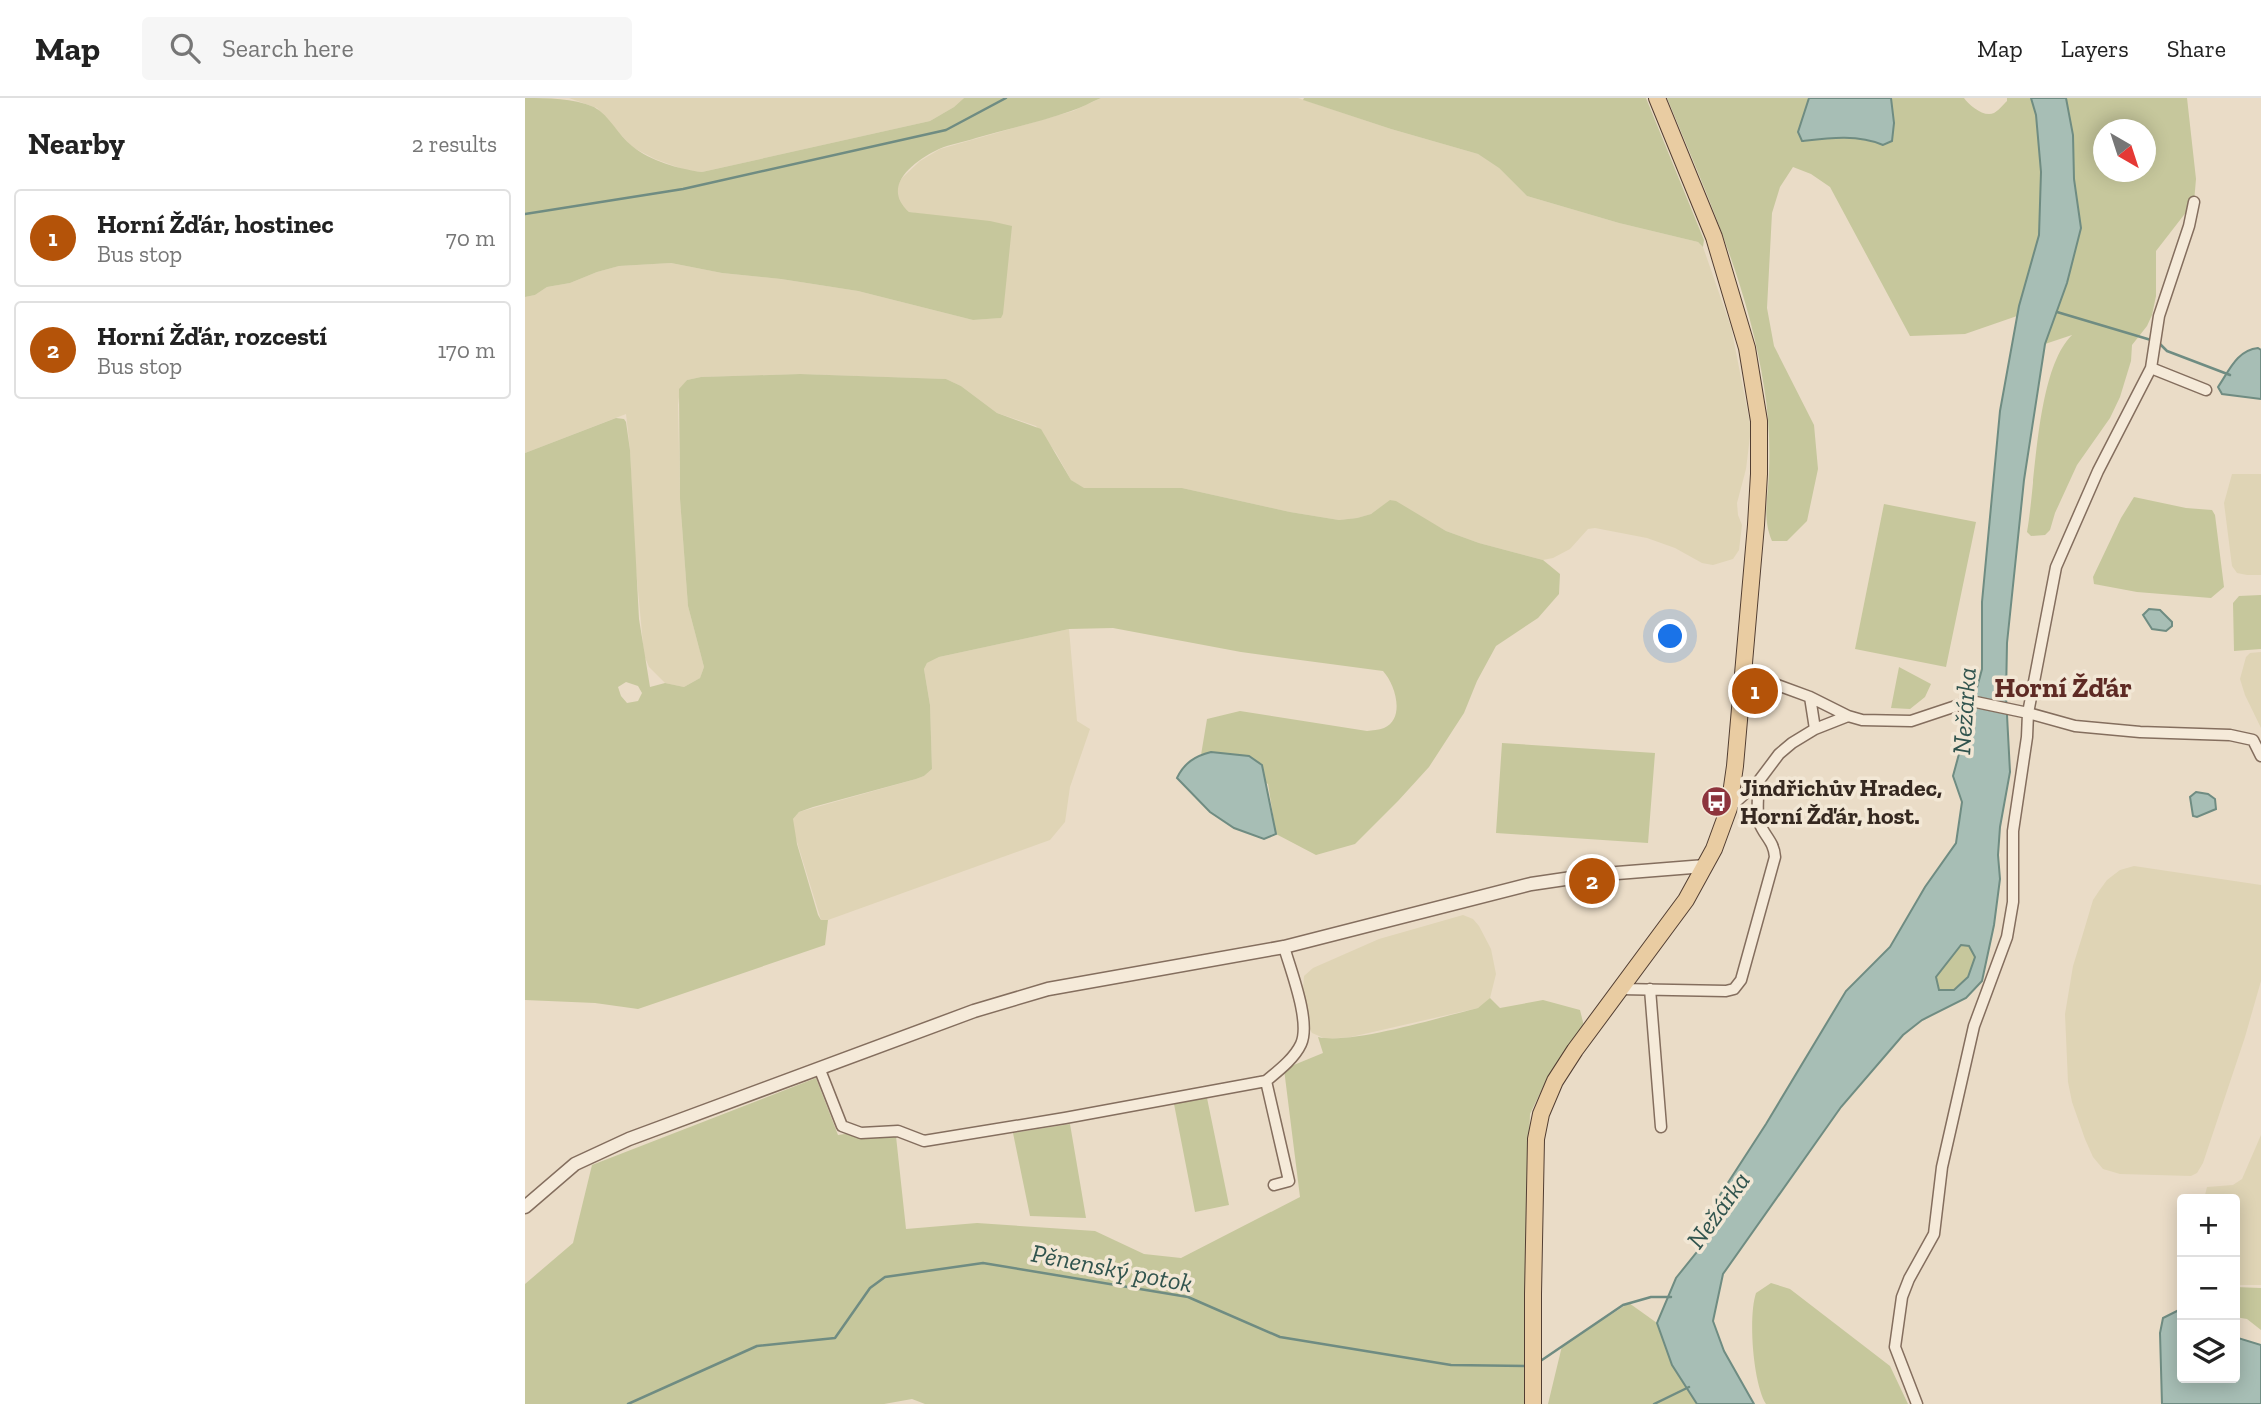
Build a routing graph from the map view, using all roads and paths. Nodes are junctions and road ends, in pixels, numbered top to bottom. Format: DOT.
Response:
graph roads {
  1 [pos="1657,98"];
  2 [pos="2194,202"];
  3 [pos="2151,368"];
  4 [pos="2206,390"];
  5 [pos="1742,672"];
  6 [pos="1810,697"];
  7 [pos="2028,713"];
  8 [pos="1848,716"];
  9 [pos="1815,729"];
  10 [pos="2261,756"];
  11 [pos="1758,782"];
  12 [pos="1729,808"];
  13 [pos="1705,866"];
  14 [pos="1284,947"];
  15 [pos="1620,989"];
  16 [pos="1650,989"];
  17 [pos="820,1070"];
  18 [pos="1266,1080"];
  19 [pos="1661,1127"];
  20 [pos="1274,1185"];
  21 [pos="525,1206"];
  22 [pos="1533,1404"];
  23 [pos="1917,1404"];
  1 -- 5 [label="main road"];
  2 -- 3 [label="street"];
  3 -- 4 [label="street"];
  3 -- 7 [label="street"];
  5 -- 6 [label="street"];
  5 -- 12 [label="main road"];
  6 -- 8 [label="street"];
  6 -- 9 [label="street"];
  7 -- 8 [label="street"];
  7 -- 10 [label="street"];
  7 -- 23 [label="street"];
  8 -- 9 [label="street"];
  9 -- 11 [label="street"];
  11 -- 12 [label="street"];
  11 -- 16 [label="street"];
  12 -- 13 [label="main road"];
  13 -- 14 [label="street"];
  13 -- 15 [label="main road"];
  14 -- 17 [label="street"];
  14 -- 18 [label="street"];
  15 -- 16 [label="street"];
  15 -- 22 [label="main road"];
  16 -- 19 [label="street"];
  17 -- 18 [label="street"];
  17 -- 21 [label="street"];
  18 -- 20 [label="street"];
}
